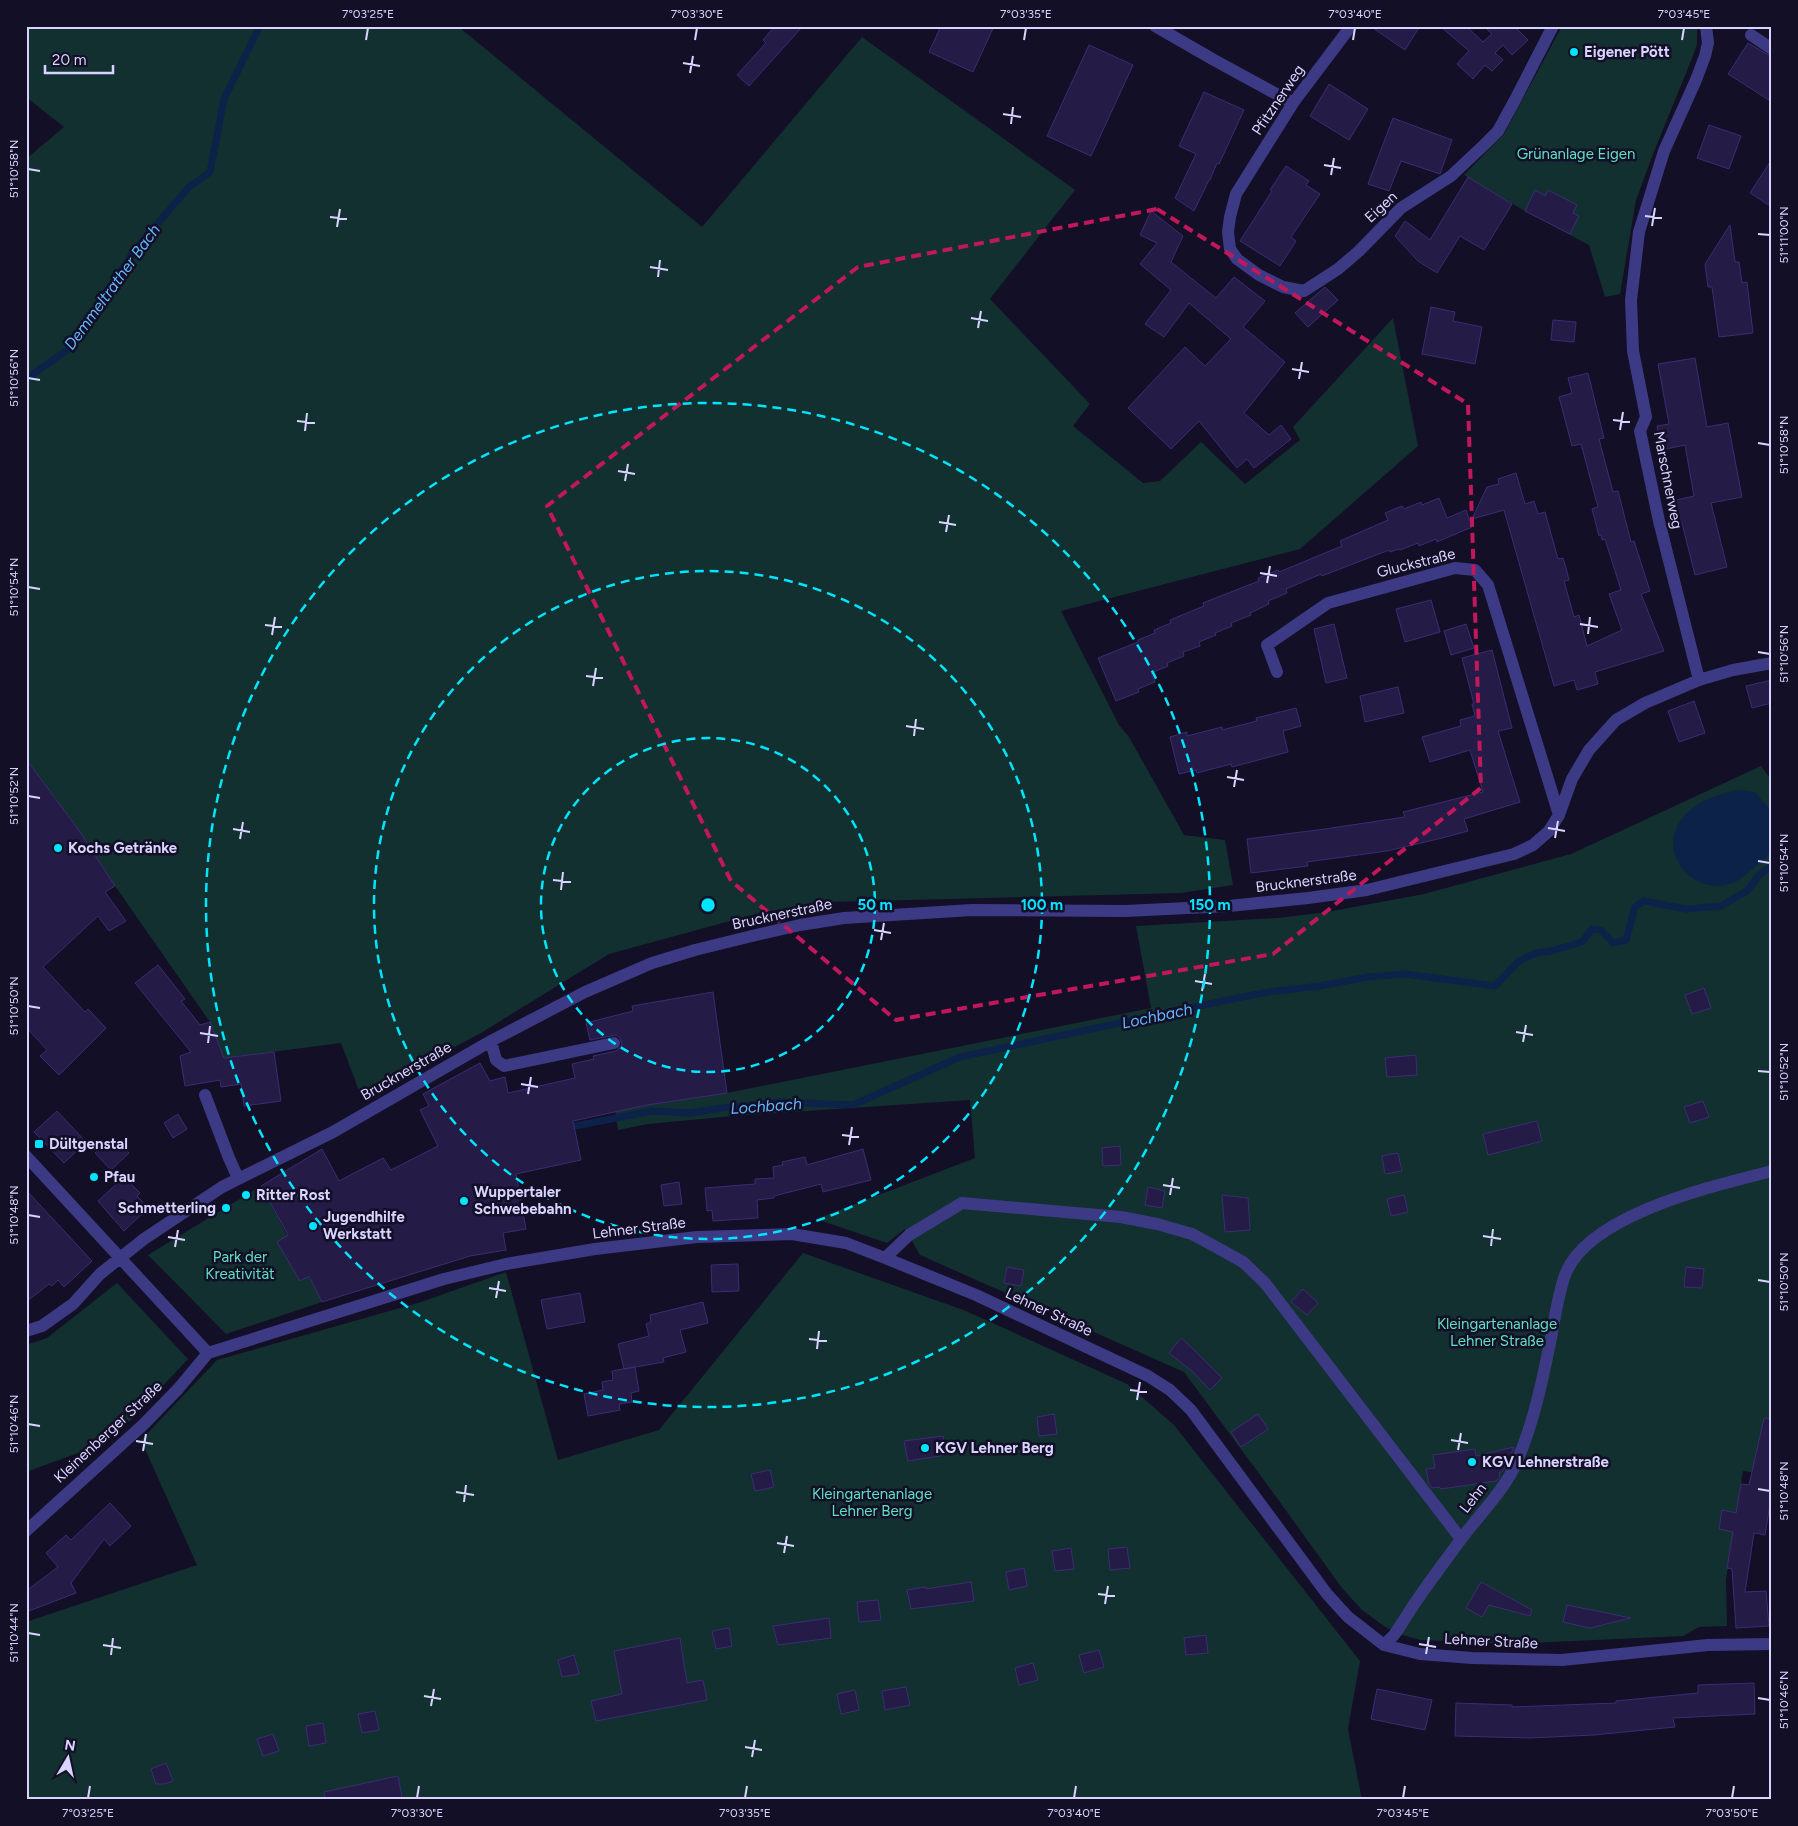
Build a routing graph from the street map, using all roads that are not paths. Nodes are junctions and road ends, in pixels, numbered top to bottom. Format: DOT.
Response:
graph roads {
  1 [pos="1154,26"];
  2 [pos="1351,26"];
  3 [pos="1553,26"];
  4 [pos="1706,26"];
  5 [pos="1752,35"];
  6 [pos="1772,49"];
  7 [pos="1293,103"];
  8 [pos="1236,194"];
  9 [pos="1772,663"];
  10 [pos="1277,672"];
  11 [pos="1699,680"];
  12 [pos="1559,815"];
  13 [pos="491,1041"];
  14 [pos="614,1043"];
  15 [pos="205,1095"];
  16 [pos="26,1156"];
  17 [pos="1772,1171"];
  18 [pos="238,1178"];
  19 [pos="120,1258"];
  20 [pos="885,1258"];
  21 [pos="26,1331"];
  22 [pos="208,1353"];
  23 [pos="26,1531"];
  24 [pos="1461,1539"];
  25 [pos="1772,1644"];
  26 [pos="1384,1645"];
  1 -- 7 [label="street"];
  2 -- 7 [label="street, Pfitznerweg"];
  3 -- 8 [label="street, Eigen"];
  4 -- 11 [label="street, Marschnerweg"];
  5 -- 6 [label="street"];
  7 -- 8 [label="street, Pfitznerweg"];
  9 -- 11 [label="street, Brucknerstraße"];
  10 -- 12 [label="street, Gluckstraße"];
  11 -- 12 [label="street, Brucknerstraße"];
  12 -- 13 [label="street, Brucknerstraße"];
  13 -- 14 [label="street"];
  13 -- 18 [label="street, Brucknerstraße"];
  15 -- 18 [label="street"];
  16 -- 19 [label="street"];
  17 -- 24 [label="street, Lehn"];
  18 -- 19 [label="street, Brucknerstraße"];
  19 -- 21 [label="street, Brucknerstraße"];
  19 -- 22 [label="street"];
  20 -- 22 [label="street, Lehner Straße"];
  20 -- 24 [label="street"];
  20 -- 26 [label="street, Lehner Straße"];
  22 -- 23 [label="street, Kleinenberger Straße"];
  24 -- 26 [label="street, Lehn"];
  25 -- 26 [label="street, Lehner Straße"];
}
